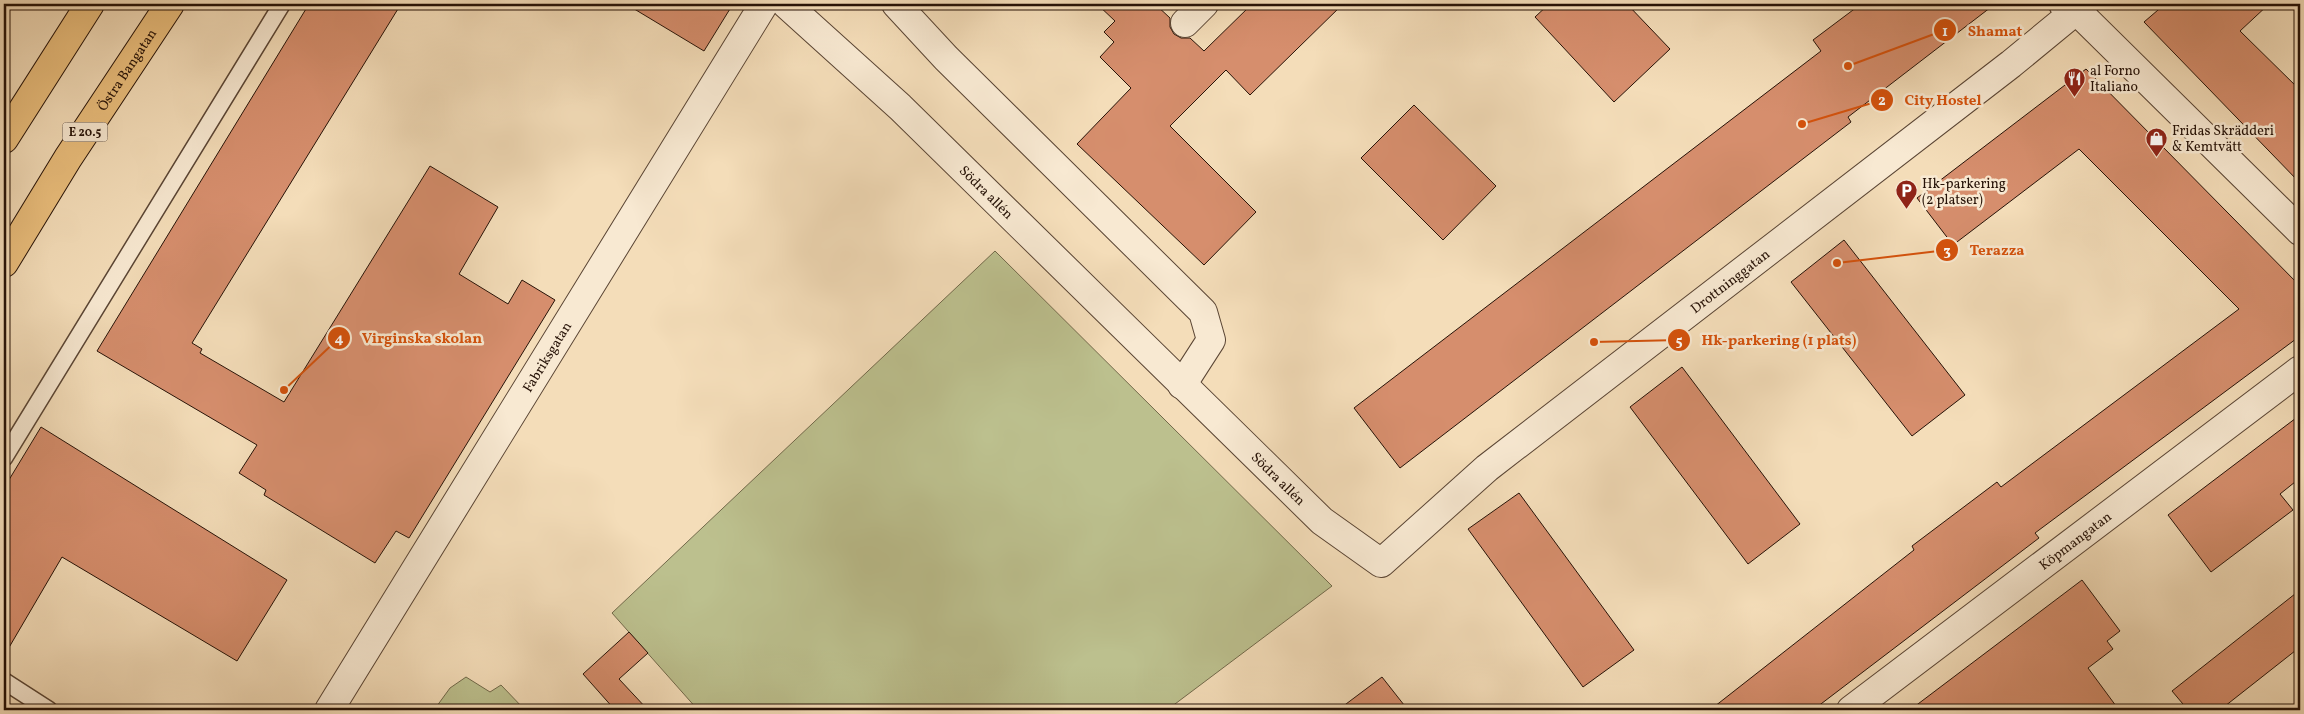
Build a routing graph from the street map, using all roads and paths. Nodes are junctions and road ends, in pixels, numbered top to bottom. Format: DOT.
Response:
graph roads {
  1 [pos="90,4"];
  2 [pos="170,4"];
  3 [pos="282,4"];
  4 [pos="764,4"];
  5 [pos="786,4"];
  6 [pos="896,4"];
  7 [pos="1204,4"];
  8 [pos="2075,5"];
  9 [pos="1185,23"];
  10 [pos="4,139"];
  11 [pos="2300,231"];
  12 [pos="4,263"];
  13 [pos="2300,370"];
  14 [pos="1182,384"];
  15 [pos="4,458"];
  16 [pos="1381,563"];
  17 [pos="4,681"];
  18 [pos="49,710"];
  19 [pos="329,710"];
  20 [pos="1851,710"];
  1 -- 10 [label="main road"];
  2 -- 12 [label="main road, Östra Bangatan / E 20.5"];
  3 -- 15 [label="lane"];
  4 -- 19 [label="street, Fabriksgatan"];
  5 -- 14 [label="street, Södra allén"];
  6 -- 14 [label="street"];
  7 -- 9 [label="street"];
  8 -- 11 [label="street"];
  8 -- 16 [label="street, Drottninggatan"];
  13 -- 20 [label="street, Köpmangatan"];
  14 -- 16 [label="street, Södra allén"];
  17 -- 18 [label="lane"];
}
